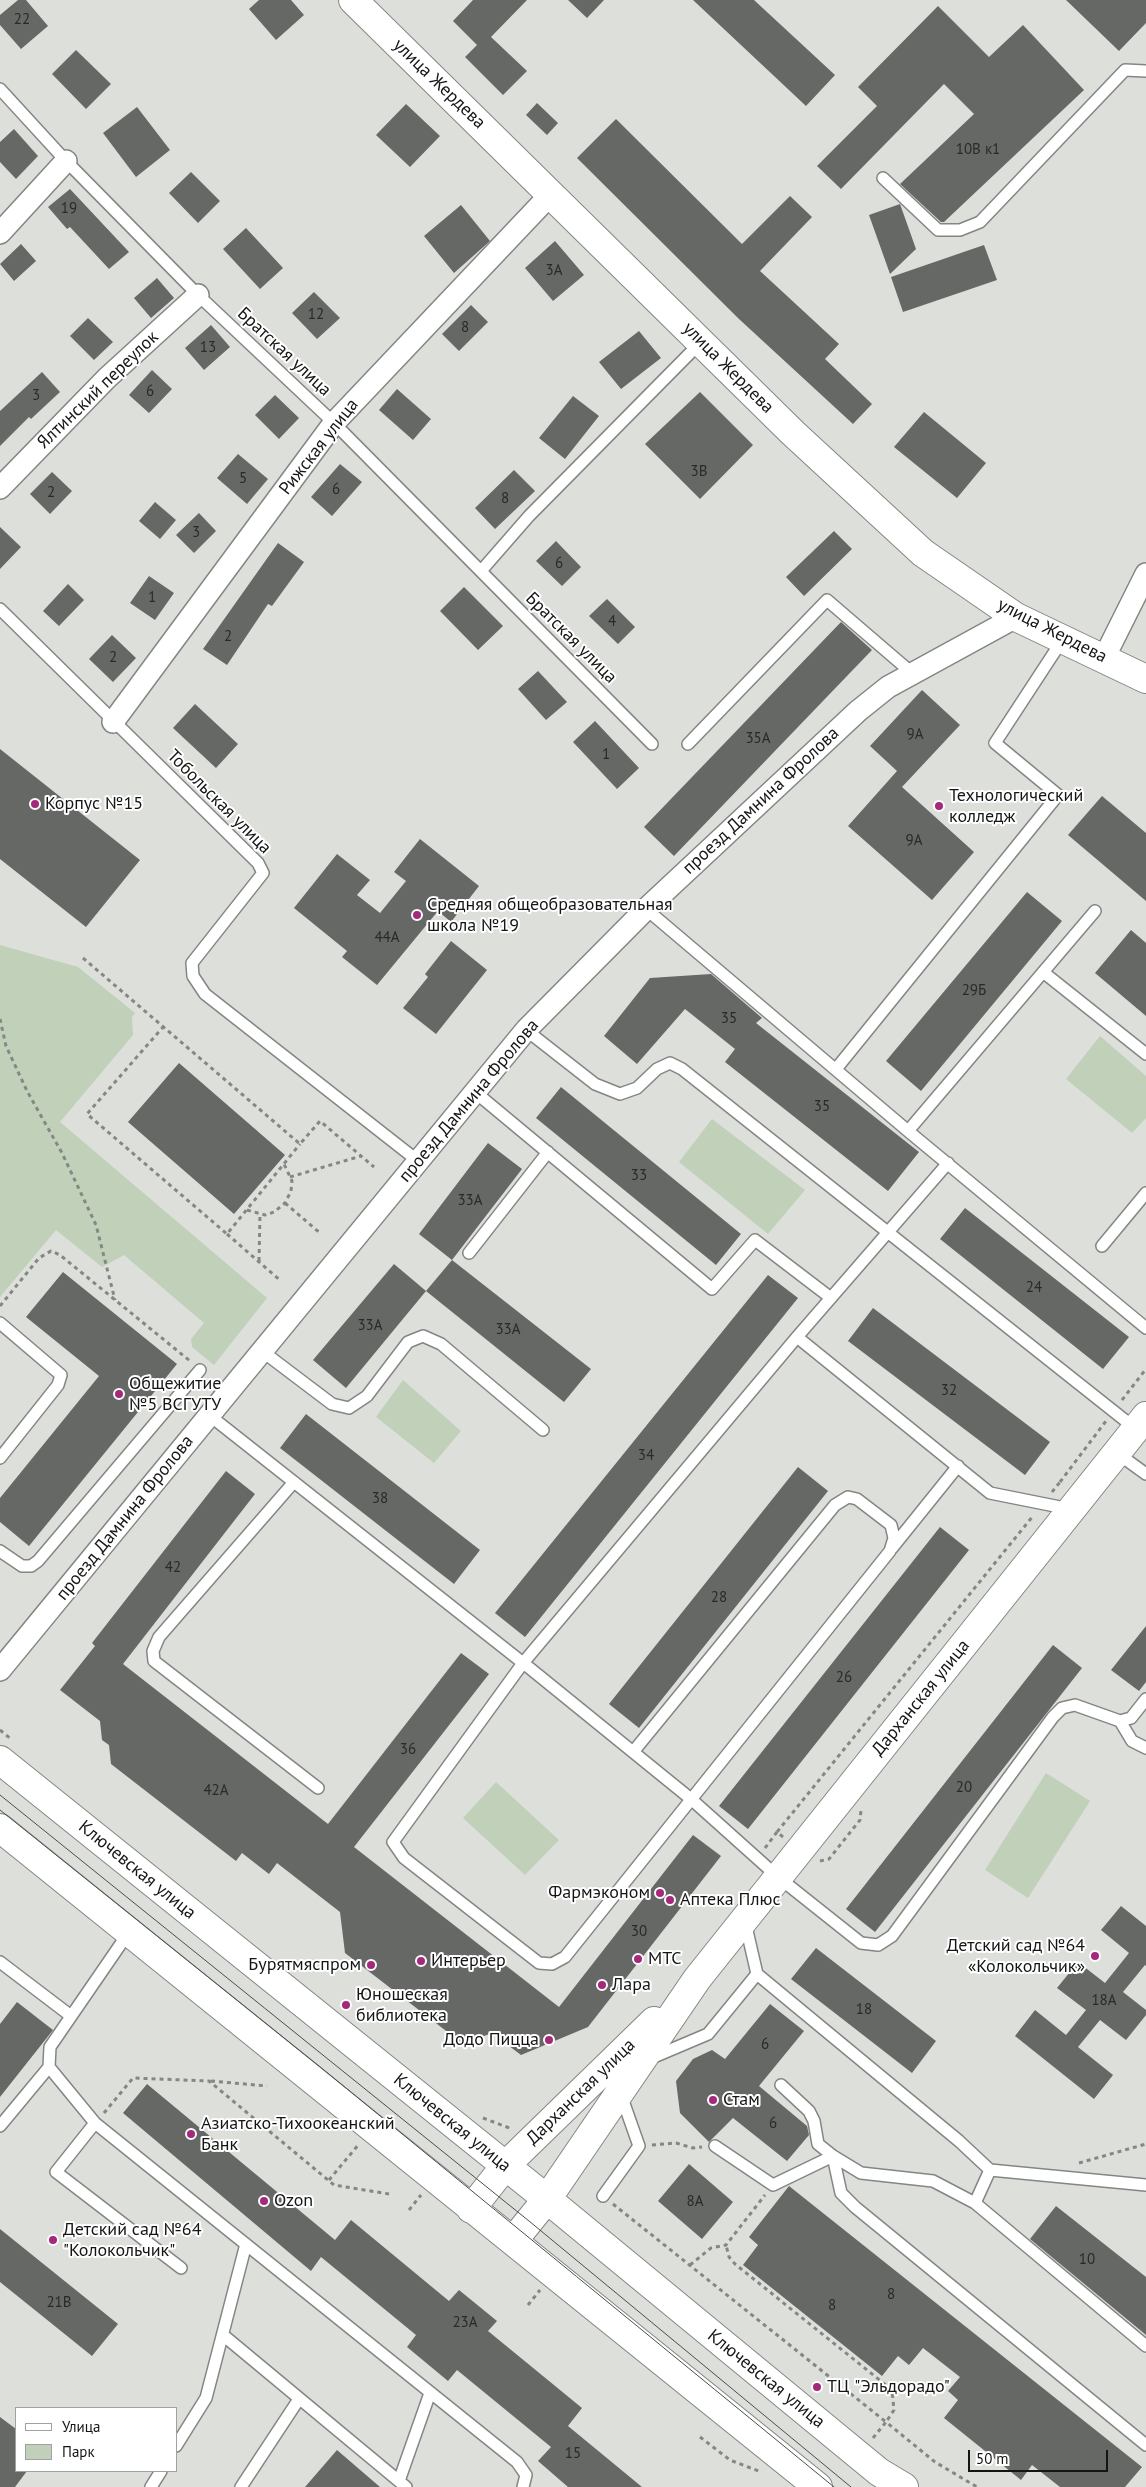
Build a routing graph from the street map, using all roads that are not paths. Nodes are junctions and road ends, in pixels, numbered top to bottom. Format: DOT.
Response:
graph roads {
  1 [pos="353,0"];
  2 [pos="1146,71"];
  3 [pos="0,89"];
  4 [pos="66,161"];
  5 [pos="883,178"];
  6 [pos="551,194"];
  7 [pos="0,233"];
  8 [pos="198,295"];
  9 [pos="701,342"];
  10 [pos="334,423"];
  11 [pos="0,488"];
  12 [pos="481,572"];
  13 [pos="1146,574"];
  14 [pos="0,609"];
  15 [pos="1016,617"];
  16 [pos="1064,639"];
  17 [pos="1104,658"];
  18 [pos="912,673"];
  19 [pos="1146,678"];
  20 [pos="114,722"];
  21 [pos="652,744"];
  22 [pos="688,744"];
  23 [pos="646,909"];
  24 [pos="1095,911"];
  25 [pos="1043,972"];
  26 [pos="526,1030"];
  27 [pos="1146,1054"];
  28 [pos="836,1069"];
  29 [pos="475,1092"];
  30 [pos="908,1131"];
  31 [pos="548,1152"];
  32 [pos="418,1161"];
  33 [pos="948,1163"];
  34 [pos="1146,1193"];
  35 [pos="888,1234"];
  36 [pos="1102,1246"];
  37 [pos="469,1253"];
  38 [pos="831,1298"];
  39 [pos="0,1323"];
  40 [pos="1146,1328"];
  41 [pos="797,1337"];
  42 [pos="262,1351"];
  43 [pos="200,1370"];
  44 [pos="209,1415"];
  45 [pos="1141,1422"];
  46 [pos="543,1430"];
  47 [pos="1117,1452"];
  48 [pos="0,1458"];
  49 [pos="958,1466"];
  50 [pos="1146,1474"];
  51 [pos="294,1482"];
  52 [pos="1072,1509"];
  53 [pos="0,1551"];
  54 [pos="890,1551"];
  55 [pos="523,1663"];
  56 [pos="0,1670"];
  57 [pos="1146,1699"];
  58 [pos="1120,1722"];
  59 [pos="1146,1748"];
  60 [pos="633,1752"];
  61 [pos="0,1760"];
  62 [pos="318,1788"];
  63 [pos="691,1799"];
  64 [pos="0,1828"];
  65 [pos="778,1877"];
  66 [pos="744,1920"];
  67 [pos="129,1932"];
  68 [pos="0,1962"];
  69 [pos="757,1974"];
  70 [pos="696,1979"];
  71 [pos="71,2016"];
  72 [pos="640,2063"];
  73 [pos="49,2067"];
  74 [pos="781,2085"];
  75 [pos="620,2092"];
  76 [pos="95,2123"];
  77 [pos="0,2126"];
  78 [pos="715,2146"];
  79 [pos="833,2156"];
  80 [pos="505,2166"];
  81 [pos="990,2170"];
  82 [pos="1146,2185"];
  83 [pos="603,2196"];
  84 [pos="547,2199"];
  85 [pos="975,2203"];
  86 [pos="471,2209"];
  87 [pos="513,2242"];
  88 [pos="246,2244"];
  89 [pos="181,2268"];
  90 [pos="223,2335"];
  91 [pos="1146,2346"];
  92 [pos="430,2393"];
  93 [pos="299,2398"];
  94 [pos="178,2443"];
  95 [pos="1146,2445"];
  96 [pos="160,2472"];
  97 [pos="403,2484"];
  98 [pos="151,2487"];
  99 [pos="241,2487"];
  100 [pos="523,2487"];
  101 [pos="818,2487"];
  102 [pos="904,2487"];
  1 -- 6 [label="main road, улица Жердева"];
  2 -- 5 [label="lane"];
  3 -- 4 [label="lane, Братская улица"];
  4 -- 7 [label="street"];
  4 -- 8 [label="lane, Братская улица"];
  6 -- 9 [label="main road, улица Жердева"];
  6 -- 10 [label="street, Рижская улица"];
  8 -- 10 [label="lane, Братская улица"];
  8 -- 11 [label="street, Ялтинский переулок"];
  9 -- 12 [label="lane"];
  9 -- 15 [label="main road, улица Жердева"];
  10 -- 12 [label="lane, Братская улица"];
  10 -- 20 [label="street, Рижская улица"];
  12 -- 21 [label="lane, Братская улица"];
  13 -- 17 [label="street"];
  14 -- 20 [label="lane, Тобольская улица"];
  15 -- 16 [label="main road, улица Жердева"];
  15 -- 18 [label="street, проезд Дамнина Фролова"];
  16 -- 17 [label="main road, улица Жердева"];
  16 -- 28 [label="lane"];
  17 -- 19 [label="main road, улица Жердева"];
  18 -- 22 [label="lane"];
  18 -- 23 [label="street, проезд Дамнина Фролова"];
  20 -- 32 [label="lane, Тобольская улица"];
  23 -- 26 [label="street, проезд Дамнина Фролова"];
  23 -- 28 [label="lane"];
  24 -- 25 [label="lane"];
  25 -- 27 [label="lane"];
  25 -- 30 [label="lane"];
  26 -- 29 [label="street, проезд Дамнина Фролова"];
  26 -- 35 [label="lane"];
  28 -- 30 [label="lane"];
  29 -- 31 [label="lane"];
  29 -- 32 [label="street, проезд Дамнина Фролова"];
  30 -- 33 [label="lane"];
  31 -- 37 [label="lane"];
  31 -- 38 [label="lane"];
  32 -- 42 [label="street, проезд Дамнина Фролова"];
  33 -- 35 [label="lane"];
  33 -- 40 [label="lane"];
  34 -- 36 [label="lane"];
  35 -- 38 [label="lane"];
  35 -- 45 [label="lane"];
  38 -- 41 [label="lane"];
  39 -- 48 [label="lane"];
  41 -- 49 [label="lane"];
  41 -- 55 [label="lane"];
  42 -- 44 [label="street, проезд Дамнина Фролова"];
  42 -- 46 [label="lane"];
  43 -- 53 [label="lane"];
  44 -- 51 [label="lane"];
  44 -- 56 [label="street, проезд Дамнина Фролова"];
  45 -- 47 [label="main road, Дарханская улица"];
  47 -- 50 [label="lane"];
  47 -- 52 [label="main road, Дарханская улица"];
  49 -- 52 [label="lane"];
  49 -- 54 [label="lane"];
  51 -- 55 [label="lane"];
  51 -- 62 [label="lane"];
  52 -- 65 [label="main road, Дарханская улица"];
  54 -- 60 [label="lane"];
  54 -- 63 [label="lane"];
  55 -- 60 [label="lane"];
  55 -- 63 [label="lane"];
  57 -- 58 [label="lane"];
  58 -- 59 [label="lane"];
  58 -- 65 [label="lane"];
  60 -- 63 [label="lane"];
  61 -- 80 [label="main road, Ключевская улица"];
  63 -- 65 [label="lane"];
  64 -- 67 [label="main road"];
  65 -- 66 [label="main road, Дарханская улица"];
  66 -- 69 [label="lane"];
  66 -- 70 [label="main road, Дарханская улица"];
  67 -- 71 [label="lane"];
  67 -- 86 [label="main road"];
  68 -- 71 [label="lane"];
  69 -- 72 [label="lane"];
  69 -- 81 [label="lane"];
  70 -- 72 [label="main road, Дарханская улица"];
  70 -- 80 [label="main road, Дарханская улица"];
  71 -- 73 [label="lane"];
  72 -- 75 [label="main road, Дарханская улица"];
  73 -- 76 [label="lane"];
  73 -- 77 [label="lane"];
  74 -- 79 [label="lane"];
  75 -- 83 [label="lane"];
  75 -- 84 [label="main road, Дарханская улица"];
  76 -- 88 [label="lane"];
  76 -- 89 [label="lane"];
  78 -- 79 [label="lane"];
  79 -- 85 [label="lane"];
  79 -- 95 [label="lane"];
  80 -- 84 [label="main road, Ключевская улица"];
  80 -- 86 [label="main road, Дарханская улица"];
  81 -- 82 [label="lane"];
  81 -- 85 [label="lane"];
  84 -- 87 [label="main road, Дарханская улица"];
  84 -- 102 [label="main road, Ключевская улица"];
  85 -- 91 [label="lane"];
  86 -- 87 [label="main road"];
  87 -- 101 [label="main road"];
  88 -- 90 [label="lane"];
  88 -- 92 [label="lane"];
  90 -- 93 [label="lane"];
  90 -- 94 [label="lane"];
  92 -- 97 [label="lane"];
  92 -- 100 [label="lane"];
  93 -- 97 [label="lane"];
  93 -- 99 [label="lane"];
  96 -- 98 [label="lane"];
}
